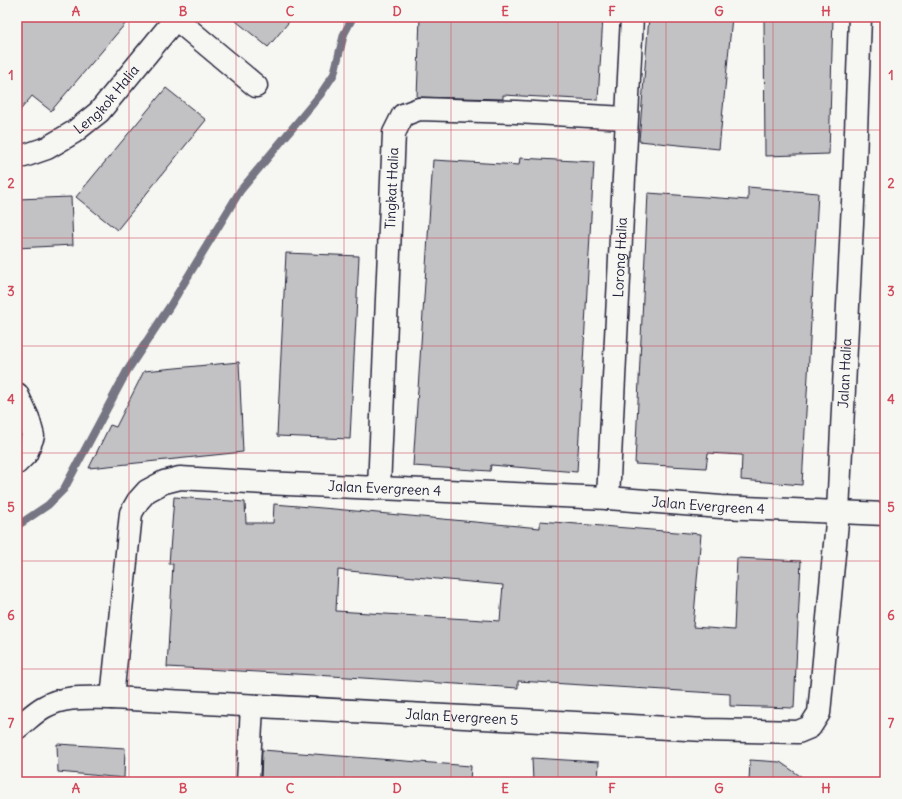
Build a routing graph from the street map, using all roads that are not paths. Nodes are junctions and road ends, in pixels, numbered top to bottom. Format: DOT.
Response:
graph roads {
  1 [pos="632,17"];
  2 [pos="860,17"];
  3 [pos="177,18"];
  4 [pos="256,86"];
  5 [pos="626,118"];
  6 [pos="17,157"];
  7 [pos="17,394"];
  8 [pos="17,463"];
  9 [pos="379,488"];
  10 [pos="608,498"];
  11 [pos="838,512"];
  12 [pos="885,514"];
  13 [pos="112,698"];
  14 [pos="252,706"];
  15 [pos="810,727"];
  16 [pos="17,728"];
  17 [pos="248,782"];
  1 -- 5 [label="street, Lorong Halia"];
  2 -- 11 [label="street, Jalan Halia"];
  3 -- 4 [label="street"];
  3 -- 6 [label="street, Lengkok Halia"];
  5 -- 9 [label="street, Tingkat Halia"];
  5 -- 10 [label="street, Lorong Halia"];
  7 -- 8 [label="street"];
  9 -- 10 [label="street, Jalan Evergreen 4"];
  9 -- 13 [label="street, Jalan Evergreen 4"];
  10 -- 11 [label="street, Jalan Evergreen 4"];
  11 -- 12 [label="street, Jalan Evergreen 4"];
  11 -- 15 [label="street, Jalan Halia"];
  13 -- 14 [label="street, Jalan Evergreen 5"];
  13 -- 16 [label="street, Jalan Evergreen 5"];
  14 -- 15 [label="street, Jalan Evergreen 5"];
  14 -- 17 [label="street"];
}
